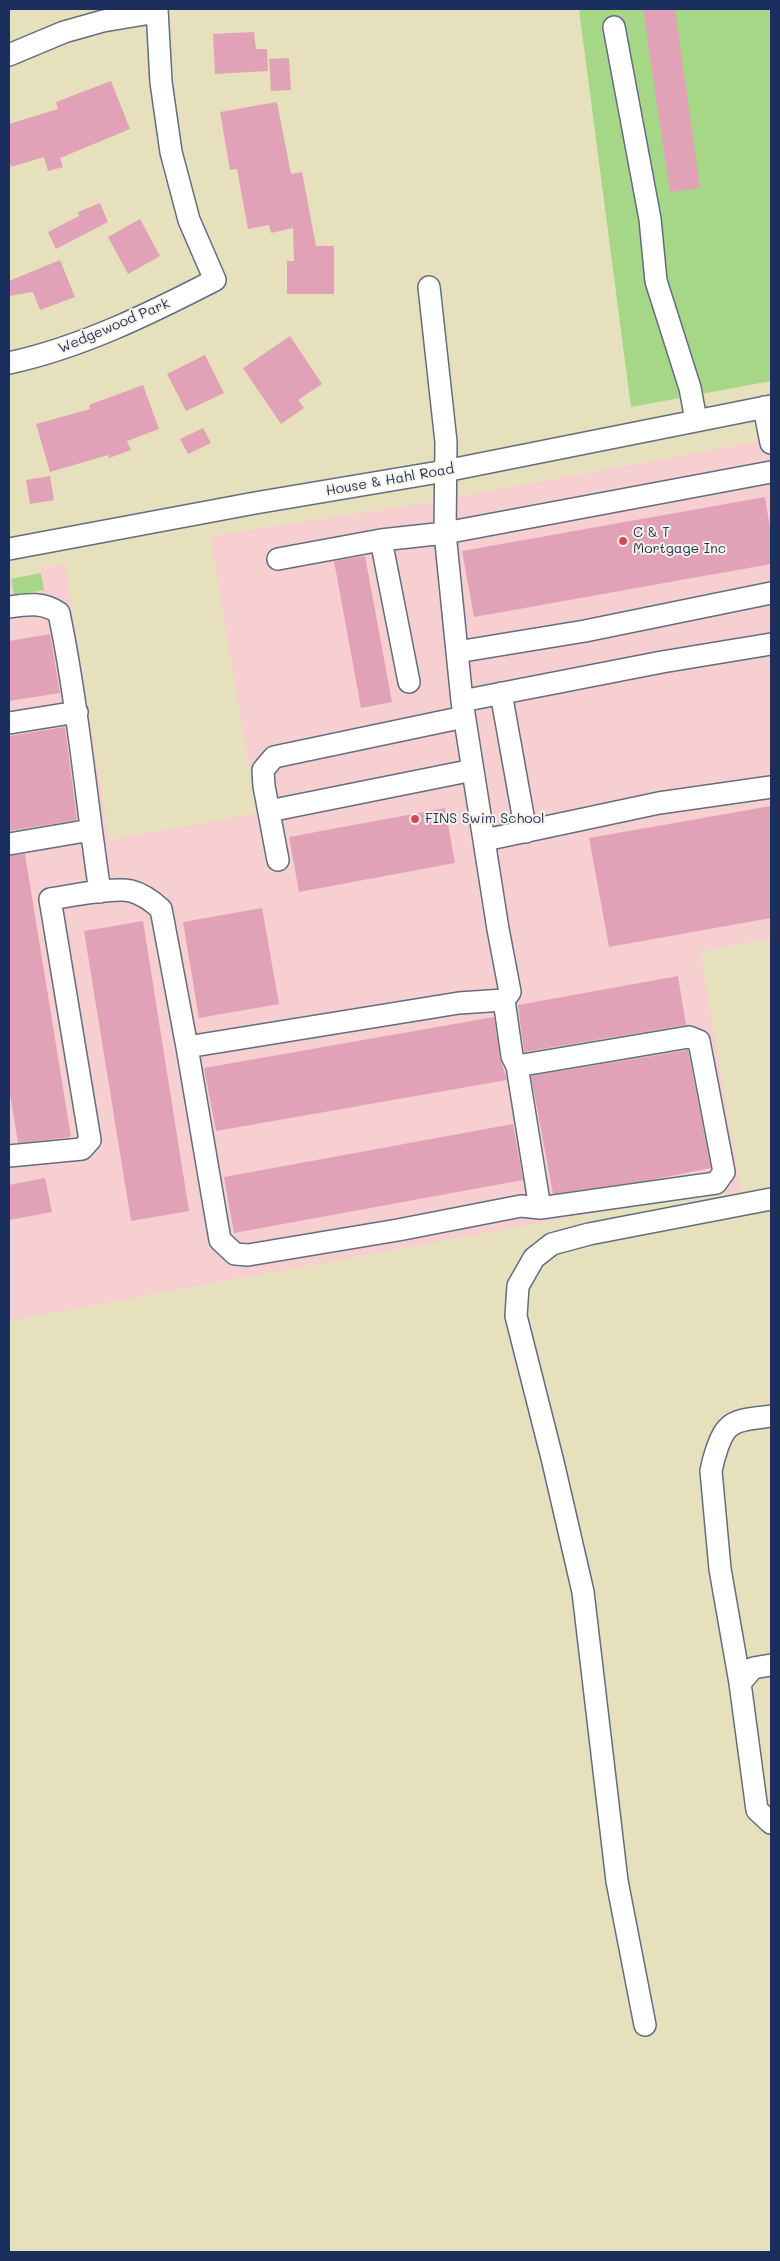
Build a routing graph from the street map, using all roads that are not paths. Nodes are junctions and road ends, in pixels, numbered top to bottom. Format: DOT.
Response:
graph roads {
  1 [pos="157,10"];
  2 [pos="614,27"];
  3 [pos="9,55"];
  4 [pos="429,287"];
  5 [pos="9,363"];
  6 [pos="768,407"];
  7 [pos="696,420"];
  8 [pos="771,443"];
  9 [pos="446,471"];
  10 [pos="771,472"];
  11 [pos="444,533"];
  12 [pos="381,540"];
  13 [pos="9,549"];
  14 [pos="278,559"];
  15 [pos="771,593"];
  16 [pos="9,607"];
  17 [pos="770,650"];
  18 [pos="457,652"];
  19 [pos="409,682"];
  20 [pos="501,693"];
  21 [pos="463,709"];
  22 [pos="77,712"];
  23 [pos="9,723"];
  24 [pos="473,770"];
  25 [pos="771,787"];
  26 [pos="269,810"];
  27 [pos="91,830"];
  28 [pos="526,832"];
  29 [pos="485,840"];
  30 [pos="9,844"];
  31 [pos="278,860"];
  32 [pos="100,892"];
  33 [pos="504,1000"];
  34 [pos="187,1047"];
  35 [pos="517,1066"];
  36 [pos="9,1156"];
  37 [pos="771,1199"];
  38 [pos="540,1208"];
  39 [pos="771,1416"];
  40 [pos="771,1665"];
  41 [pos="740,1684"];
  42 [pos="771,1823"];
  43 [pos="645,2025"];
  1 -- 3 [label="street"];
  1 -- 5 [label="street, Wedgewood Park"];
  2 -- 7 [label="street"];
  4 -- 9 [label="street"];
  6 -- 7 [label="street, House & Hahl Road"];
  6 -- 8 [label="street"];
  7 -- 9 [label="street, House & Hahl Road"];
  9 -- 11 [label="street"];
  9 -- 13 [label="street, House & Hahl Road"];
  10 -- 11 [label="street"];
  11 -- 12 [label="street"];
  11 -- 18 [label="street"];
  12 -- 14 [label="street"];
  12 -- 19 [label="street"];
  15 -- 18 [label="street"];
  16 -- 22 [label="street"];
  17 -- 20 [label="street"];
  18 -- 21 [label="street"];
  20 -- 21 [label="street"];
  20 -- 28 [label="street"];
  21 -- 24 [label="street"];
  21 -- 26 [label="street"];
  22 -- 23 [label="street"];
  22 -- 27 [label="street"];
  24 -- 26 [label="street"];
  24 -- 29 [label="street"];
  25 -- 28 [label="street"];
  26 -- 31 [label="street"];
  27 -- 30 [label="street"];
  27 -- 32 [label="street"];
  28 -- 29 [label="street"];
  29 -- 33 [label="street"];
  32 -- 34 [label="street"];
  32 -- 36 [label="street"];
  33 -- 34 [label="street"];
  33 -- 35 [label="street"];
  34 -- 38 [label="street"];
  35 -- 38 [label="street"];
  35 -- 38 [label="street"];
  37 -- 43 [label="street"];
  39 -- 41 [label="street"];
  40 -- 41 [label="street"];
  41 -- 42 [label="street"];
}
